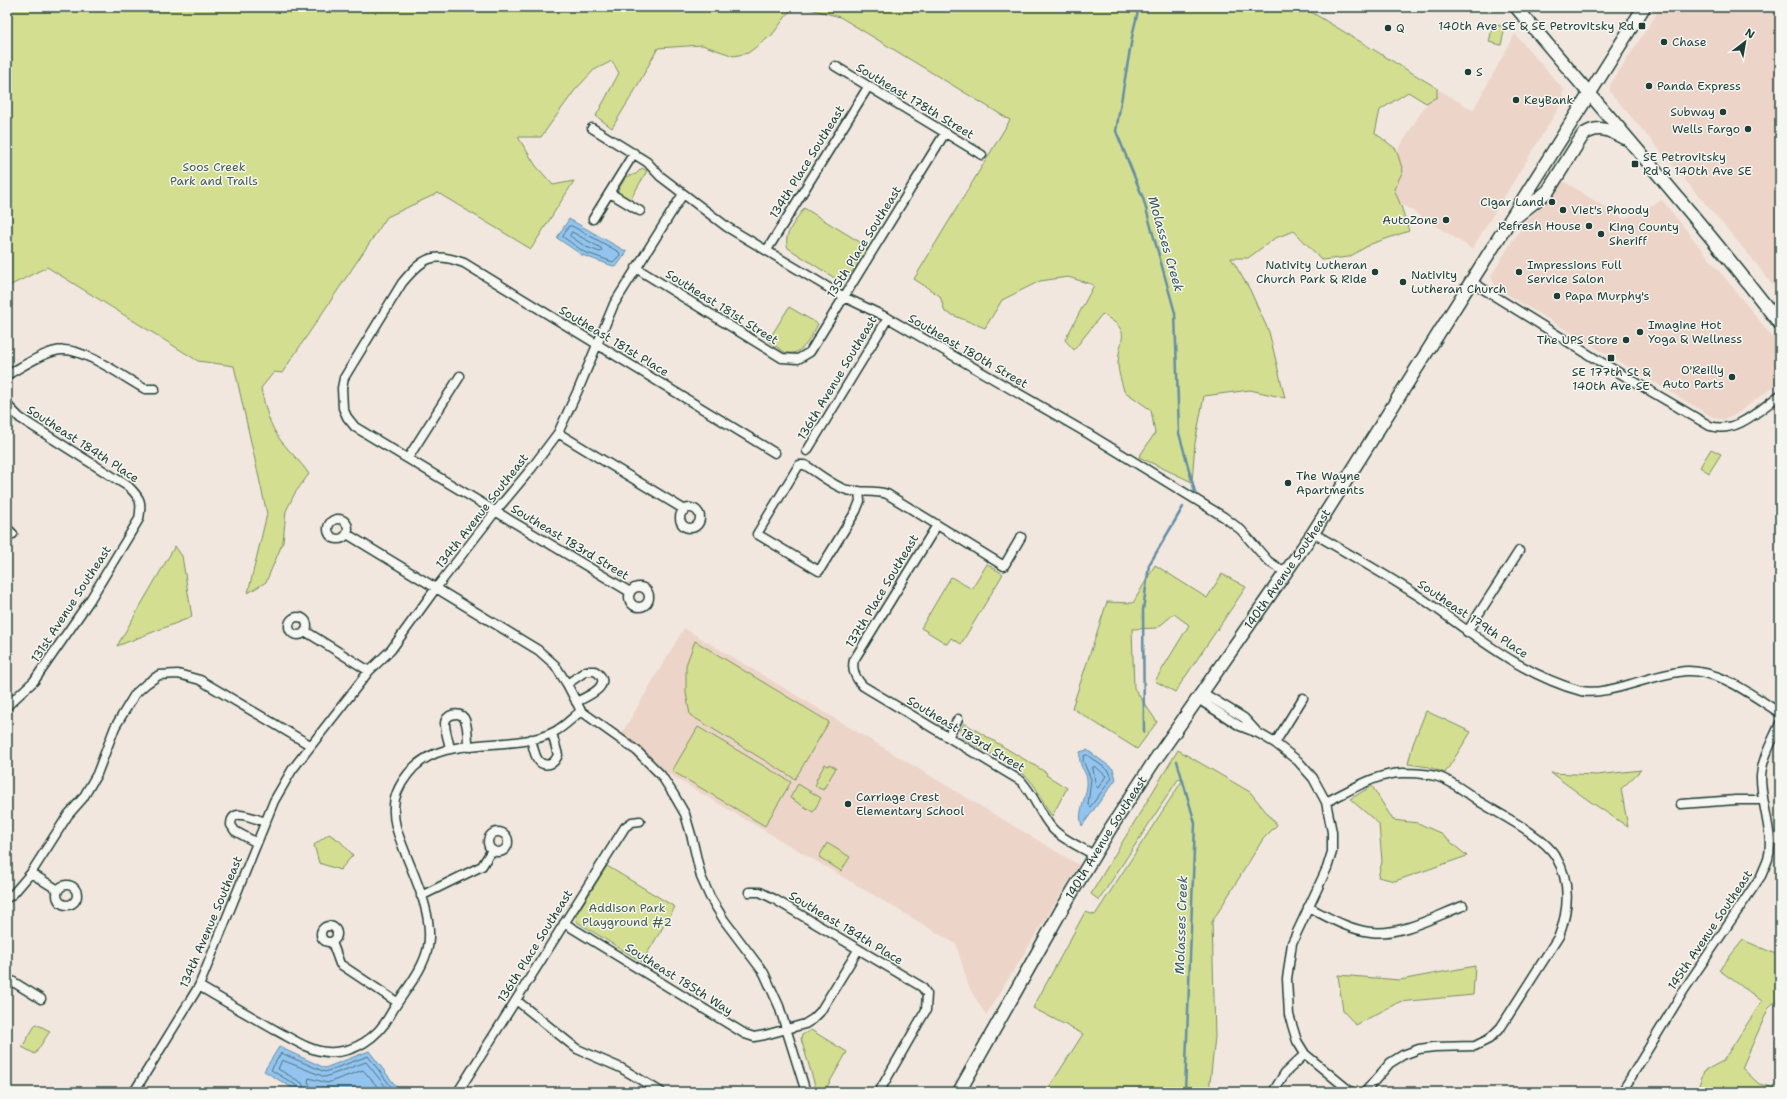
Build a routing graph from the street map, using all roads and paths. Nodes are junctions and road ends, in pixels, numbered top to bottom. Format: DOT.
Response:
graph roads {
  1 [pos="1516,7"];
  2 [pos="1644,7"];
  3 [pos="835,66"];
  4 [pos="868,86"];
  5 [pos="1591,94"];
  6 [pos="592,128"];
  7 [pos="946,133"];
  8 [pos="1627,139"];
  9 [pos="634,154"];
  10 [pos="982,155"];
  11 [pos="610,193"];
  12 [pos="683,194"];
  13 [pos="640,211"];
  14 [pos="593,219"];
  15 [pos="1509,223"];
  16 [pos="767,250"];
  17 [pos="636,268"];
  18 [pos="1472,282"];
  19 [pos="844,297"];
  20 [pos="888,318"];
  21 [pos="1780,324"];
  22 [pos="597,345"];
  23 [pos="798,359"];
  24 [pos="7,375"];
  25 [pos="460,376"];
  26 [pos="155,389"];
  27 [pos="1780,395"];
  28 [pos="343,404"];
  29 [pos="7,405"];
  30 [pos="558,432"];
  31 [pos="807,451"];
  32 [pos="776,453"];
  33 [pos="408,458"];
  34 [pos="858,491"];
  35 [pos="142,506"];
  36 [pos="685,510"];
  37 [pos="495,512"];
  38 [pos="937,524"];
  39 [pos="7,528"];
  40 [pos="1313,533"];
  41 [pos="13,534"];
  42 [pos="347,534"];
  43 [pos="1021,537"];
  44 [pos="1520,551"];
  45 [pos="1286,573"];
  46 [pos="436,588"];
  47 [pos="630,592"];
  48 [pos="306,631"];
  49 [pos="1467,632"];
  50 [pos="369,671"];
  51 [pos="854,672"];
  52 [pos="567,684"];
  53 [pos="1201,696"];
  54 [pos="1302,698"];
  55 [pos="576,702"];
  56 [pos="7,706"];
  57 [pos="581,711"];
  58 [pos="1780,713"];
  59 [pos="958,719"];
  60 [pos="1780,723"];
  61 [pos="552,733"];
  62 [pos="948,737"];
  63 [pos="531,739"];
  64 [pos="1275,743"];
  65 [pos="310,745"];
  66 [pos="468,747"];
  67 [pos="450,749"];
  68 [pos="1762,800"];
  69 [pos="1326,802"];
  70 [pos="1681,804"];
  71 [pos="640,820"];
  72 [pos="265,822"];
  73 [pos="257,843"];
  74 [pos="492,850"];
  75 [pos="1094,855"];
  76 [pos="30,873"];
  77 [pos="58,890"];
  78 [pos="749,892"];
  79 [pos="421,896"];
  80 [pos="7,898"];
  81 [pos="1463,906"];
  82 [pos="1308,907"];
  83 [pos="564,923"];
  84 [pos="332,942"];
  85 [pos="858,950"];
  86 [pos="7,978"];
  87 [pos="199,986"];
  88 [pos="41,999"];
  89 [pos="516,1000"];
  90 [pos="397,1002"];
  91 [pos="786,1030"];
  92 [pos="1305,1054"];
  93 [pos="134,1092"];
  94 [pos="458,1092"];
  95 [pos="661,1092"];
  96 [pos="806,1092"];
  97 [pos="879,1092"];
  98 [pos="959,1092"];
  99 [pos="1272,1092"];
  100 [pos="1351,1092"];
  101 [pos="1366,1092"];
  102 [pos="1622,1092"];
  1 -- 5 [label="main road"];
  2 -- 5 [label="main road, 140th Avenue Southeast"];
  3 -- 4 [label="street, Southeast 178th Street"];
  4 -- 7 [label="street, Southeast 178th Street"];
  4 -- 16 [label="street, 134th Place Southeast"];
  5 -- 8 [label="main road"];
  5 -- 15 [label="main road, 140th Avenue Southeast"];
  6 -- 9 [label="street, Southeast 180th Street"];
  7 -- 10 [label="street, Southeast 178th Street"];
  7 -- 19 [label="street, 135th Place Southeast"];
  8 -- 15 [label="main road"];
  8 -- 21 [label="main road"];
  9 -- 11 [label="street"];
  9 -- 12 [label="street, Southeast 180th Street"];
  11 -- 13 [label="street"];
  11 -- 14 [label="street"];
  12 -- 16 [label="street, Southeast 180th Street"];
  12 -- 17 [label="street, 134th Avenue Southeast"];
  15 -- 18 [label="main road, 140th Avenue Southeast"];
  16 -- 19 [label="street, Southeast 180th Street"];
  17 -- 22 [label="street, 134th Avenue Southeast"];
  17 -- 23 [label="street, Southeast 181st Street"];
  18 -- 27 [label="street"];
  18 -- 40 [label="main road, 140th Avenue Southeast"];
  19 -- 20 [label="street, Southeast 180th Street"];
  19 -- 23 [label="street, 135th Place Southeast"];
  20 -- 31 [label="street, 136th Avenue Southeast"];
  20 -- 45 [label="street, Southeast 180th Street"];
  22 -- 28 [label="street, Southeast 181st Place"];
  22 -- 30 [label="street, 134th Avenue Southeast"];
  22 -- 32 [label="street, Southeast 181st Place"];
  24 -- 26 [label="street"];
  25 -- 33 [label="street"];
  28 -- 33 [label="street, Southeast 183rd Street"];
  29 -- 35 [label="street, Southeast 184th Place"];
  30 -- 36 [label="street"];
  30 -- 37 [label="street, 134th Avenue Southeast"];
  33 -- 37 [label="street, Southeast 183rd Street"];
  34 -- 34 [label="street"];
  34 -- 38 [label="street"];
  35 -- 56 [label="street, 131st Avenue Southeast"];
  37 -- 46 [label="street, 134th Avenue Southeast"];
  37 -- 47 [label="street, Southeast 183rd Street"];
  38 -- 43 [label="street"];
  38 -- 51 [label="street, 137th Place Southeast"];
  39 -- 41 [label="street"];
  40 -- 45 [label="main road, 140th Avenue Southeast"];
  40 -- 49 [label="street, Southeast 179th Place"];
  42 -- 46 [label="street"];
  44 -- 49 [label="street"];
  45 -- 53 [label="main road, 140th Avenue Southeast"];
  46 -- 50 [label="street, 134th Avenue Southeast"];
  46 -- 52 [label="street"];
  48 -- 50 [label="street"];
  49 -- 58 [label="street, Southeast 179th Place"];
  50 -- 65 [label="street, 134th Avenue Southeast"];
  51 -- 62 [label="street, Southeast 183rd Street"];
  52 -- 55 [label="street"];
  52 -- 55 [label="street"];
  53 -- 64 [label="street"];
  53 -- 75 [label="main road, 140th Avenue Southeast"];
  54 -- 64 [label="street"];
  55 -- 57 [label="street"];
  57 -- 61 [label="street"];
  57 -- 91 [label="street"];
  59 -- 62 [label="street"];
  60 -- 68 [label="street, 145th Avenue Southeast"];
  61 -- 63 [label="street"];
  61 -- 63 [label="street"];
  62 -- 75 [label="street, Southeast 183rd Street"];
  63 -- 66 [label="street"];
  64 -- 69 [label="street"];
  65 -- 72 [label="street, 134th Avenue Southeast"];
  65 -- 76 [label="street"];
  66 -- 67 [label="street"];
  66 -- 67 [label="street"];
  67 -- 79 [label="street"];
  68 -- 70 [label="street"];
  68 -- 102 [label="street, 145th Avenue Southeast"];
  69 -- 82 [label="street"];
  69 -- 101 [label="street"];
  71 -- 83 [label="street, 136th Place Southeast"];
  72 -- 73 [label="street, 134th Avenue Southeast"];
  72 -- 73 [label="street"];
  73 -- 87 [label="street, 134th Avenue Southeast"];
  74 -- 79 [label="street"];
  75 -- 98 [label="main road, 140th Avenue Southeast"];
  76 -- 77 [label="street"];
  76 -- 80 [label="street"];
  78 -- 85 [label="street, Southeast 184th Place"];
  79 -- 90 [label="street"];
  81 -- 82 [label="street"];
  82 -- 92 [label="street"];
  83 -- 89 [label="street, 136th Place Southeast"];
  83 -- 91 [label="street, Southeast 185th Way"];
  84 -- 90 [label="street"];
  85 -- 91 [label="street, Southeast 185th Way"];
  85 -- 97 [label="street, Southeast 184th Place"];
  86 -- 88 [label="street"];
  87 -- 90 [label="street"];
  87 -- 93 [label="street, 134th Avenue Southeast"];
  89 -- 94 [label="street, 136th Place Southeast"];
  89 -- 95 [label="street"];
  91 -- 96 [label="street"];
  92 -- 99 [label="street"];
  92 -- 100 [label="street"];
}
